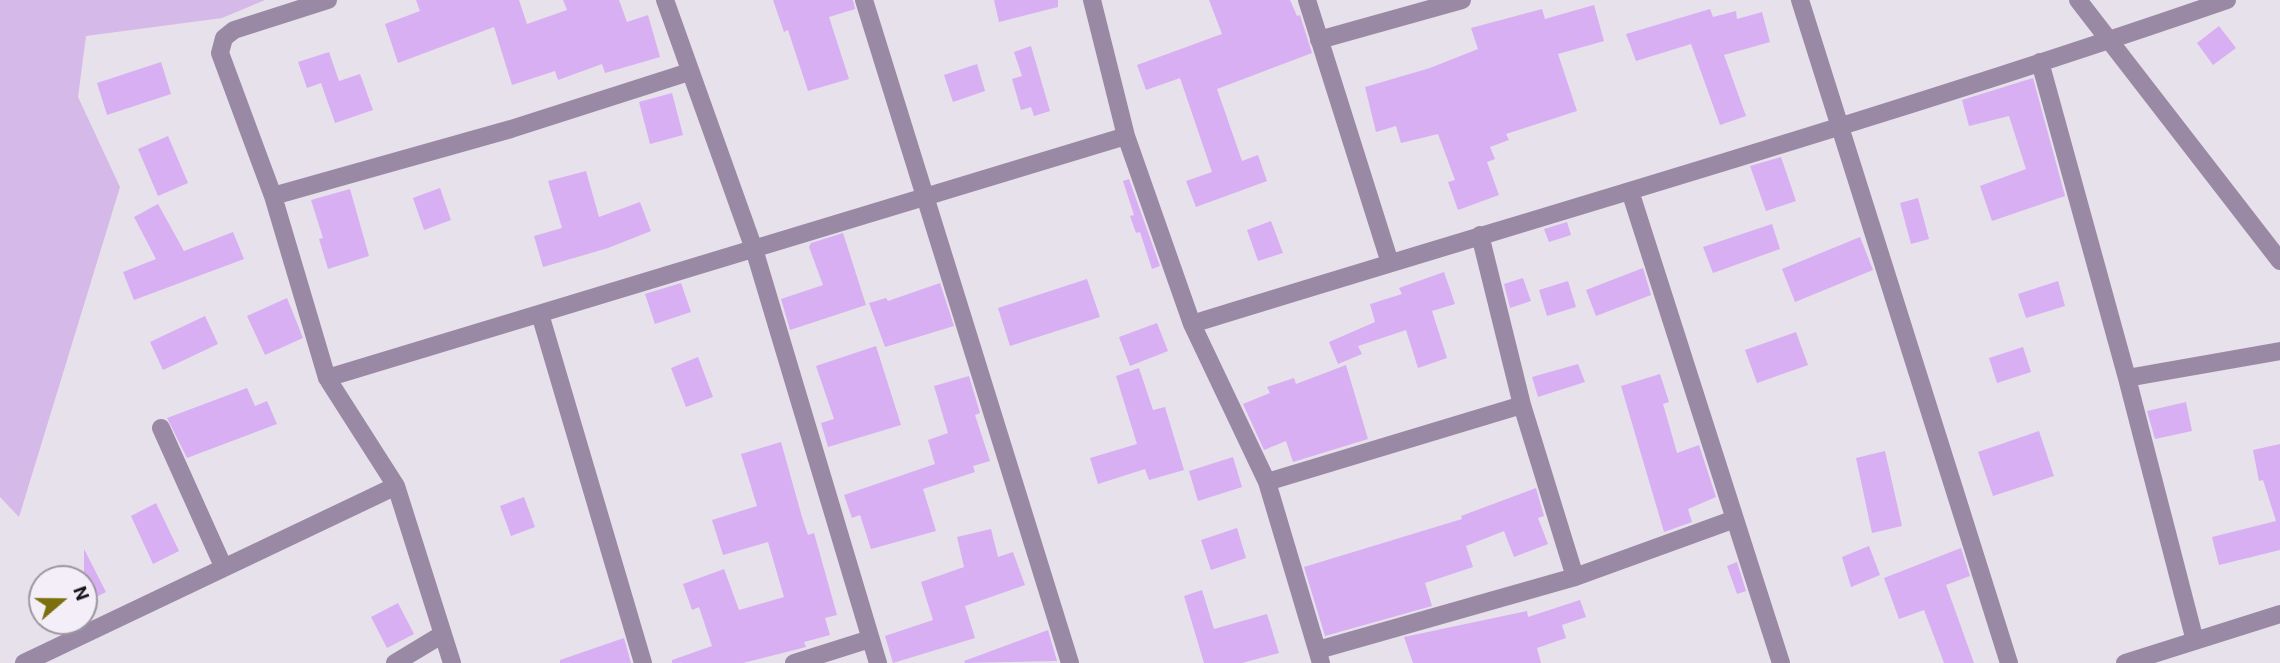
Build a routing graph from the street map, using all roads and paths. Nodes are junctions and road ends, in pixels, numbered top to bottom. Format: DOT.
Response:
graph roads {
  1 [pos="328,0"];
  2 [pos="665,0"];
  3 [pos="864,0"];
  4 [pos="1092,0"];
  5 [pos="1307,0"];
  6 [pos="1462,0"];
  7 [pos="1800,0"];
  8 [pos="2078,0"];
  9 [pos="2227,0"];
  10 [pos="1319,40"];
  11 [pos="2109,41"];
  12 [pos="2040,62"];
  13 [pos="689,72"];
  14 [pos="1839,125"];
  15 [pos="1126,136"];
  16 [pos="1630,191"];
  17 [pos="273,195"];
  18 [pos="925,197"];
  19 [pos="1480,235"];
  20 [pos="754,249"];
  21 [pos="2280,261"];
  22 [pos="1390,263"];
  23 [pos="540,314"];
  24 [pos="1192,324"];
  25 [pos="2280,351"];
  26 [pos="2127,377"];
  27 [pos="327,378"];
  28 [pos="1522,405"];
  29 [pos="161,428"];
  30 [pos="1267,482"];
  31 [pos="396,486"];
  32 [pos="1735,519"];
  33 [pos="223,566"];
  34 [pos="1575,577"];
  35 [pos="2280,614"];
  36 [pos="443,634"];
  37 [pos="870,639"];
  38 [pos="2195,641"];
  39 [pos="1320,656"];
  40 [pos="24,663"];
  41 [pos="395,663"];
  42 [pos="452,663"];
  43 [pos="643,663"];
  44 [pos="794,663"];
  45 [pos="878,663"];
  46 [pos="1070,663"];
  47 [pos="1782,663"];
  48 [pos="2010,663"];
  49 [pos="2124,663"];
  1 -- 17 [label="street"];
  2 -- 13 [label="street"];
  3 -- 18 [label="street"];
  4 -- 15 [label="street"];
  5 -- 10 [label="street"];
  6 -- 10 [label="street"];
  7 -- 14 [label="street"];
  8 -- 11 [label="street"];
  9 -- 11 [label="street"];
  10 -- 22 [label="street"];
  11 -- 12 [label="street"];
  11 -- 21 [label="street"];
  12 -- 14 [label="street"];
  12 -- 26 [label="street"];
  13 -- 17 [label="street"];
  13 -- 20 [label="street"];
  14 -- 16 [label="street"];
  14 -- 48 [label="street"];
  15 -- 18 [label="street"];
  15 -- 24 [label="street"];
  16 -- 19 [label="street"];
  16 -- 32 [label="street"];
  17 -- 27 [label="street"];
  18 -- 20 [label="street"];
  18 -- 46 [label="street"];
  19 -- 22 [label="street"];
  19 -- 28 [label="street"];
  20 -- 23 [label="street"];
  20 -- 37 [label="street"];
  22 -- 24 [label="street"];
  23 -- 27 [label="street"];
  23 -- 43 [label="street"];
  24 -- 30 [label="street"];
  25 -- 26 [label="street"];
  26 -- 38 [label="street"];
  27 -- 31 [label="street"];
  28 -- 30 [label="street"];
  28 -- 34 [label="street"];
  29 -- 33 [label="street"];
  30 -- 39 [label="street"];
  31 -- 33 [label="street"];
  31 -- 36 [label="street"];
  32 -- 34 [label="street"];
  32 -- 47 [label="street"];
  33 -- 40 [label="street"];
  34 -- 39 [label="street"];
  35 -- 38 [label="street"];
  36 -- 41 [label="street"];
  36 -- 42 [label="street"];
  37 -- 44 [label="street"];
  37 -- 45 [label="street"];
  38 -- 49 [label="street"];
}
